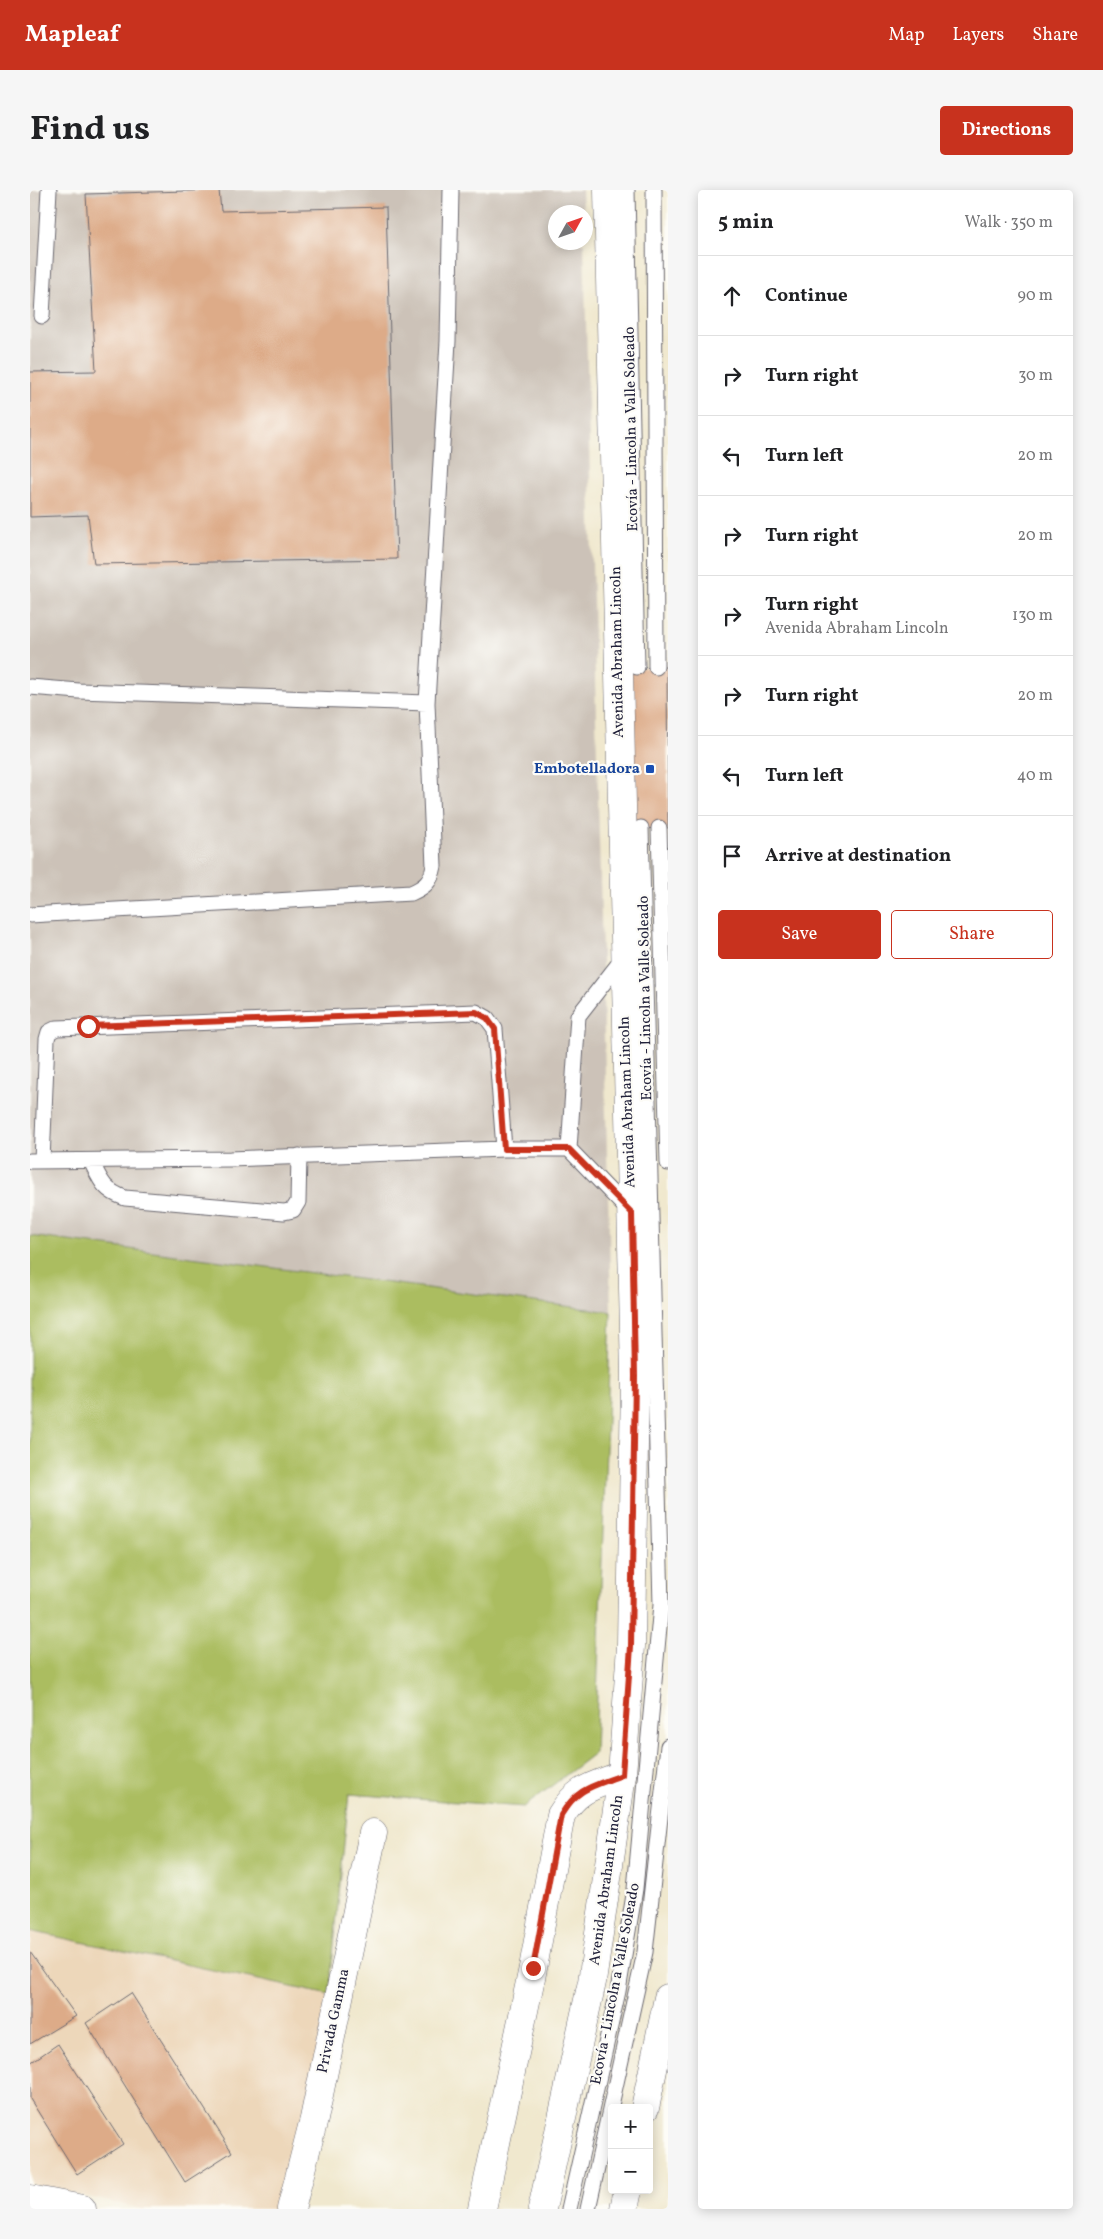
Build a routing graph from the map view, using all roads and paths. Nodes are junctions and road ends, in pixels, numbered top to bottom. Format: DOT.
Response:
graph roads {
  1 [pos="48,190"];
  2 [pos="451,190"];
  3 [pos="592,190"];
  4 [pos="608,190"];
  5 [pos="628,190"];
  6 [pos="654,190"];
  7 [pos="611,287"];
  8 [pos="42,316"];
  9 [pos="656,667"];
  10 [pos="637,668"];
  11 [pos="30,687"];
  12 [pos="427,703"];
  13 [pos="641,828"];
  14 [pos="659,828"];
  15 [pos="30,915"];
  16 [pos="624,956"];
  17 [pos="504,1149"];
  18 [pos="569,1149"];
  19 [pos="299,1156"];
  20 [pos="36,1161"];
  21 [pos="91,1161"];
  22 [pos="668,1163"];
  23 [pos="632,1213"];
  24 [pos="668,1746"];
  25 [pos="622,1775"];
  26 [pos="373,1833"];
  27 [pos="668,1998"];
  28 [pos="646,2104"];
  29 [pos="627,2194"];
  30 [pos="30,2199"];
  31 [pos="82,2209"];
  32 [pos="291,2209"];
  33 [pos="482,2209"];
  34 [pos="542,2209"];
  35 [pos="569,2209"];
  36 [pos="588,2209"];
  37 [pos="624,2209"];
  1 -- 8 [label="lane"];
  2 -- 12 [label="lane"];
  3 -- 7 [label="main road, Avenida Abraham Lincoln"];
  4 -- 7 [label="main road, Avenida Abraham Lincoln"];
  5 -- 10 [label="lane, Ecovía - Lincoln a Valle Soleado"];
  6 -- 9 [label="lane"];
  7 -- 16 [label="main road, Avenida Abraham Lincoln"];
  11 -- 12 [label="lane"];
  12 -- 15 [label="lane"];
  13 -- 35 [label="lane, Ecovía - Lincoln a Valle Soleado"];
  14 -- 22 [label="lane"];
  16 -- 18 [label="lane"];
  16 -- 23 [label="main road, Avenida Abraham Lincoln"];
  17 -- 18 [label="lane"];
  17 -- 19 [label="lane"];
  17 -- 20 [label="lane"];
  18 -- 23 [label="lane"];
  19 -- 21 [label="lane"];
  19 -- 21 [label="lane"];
  20 -- 21 [label="lane"];
  23 -- 25 [label="main road, Avenida Abraham Lincoln"];
  24 -- 36 [label="lane"];
  25 -- 33 [label="main road"];
  25 -- 34 [label="main road, Avenida Abraham Lincoln"];
  26 -- 32 [label="main road, Privada Gamma"];
  27 -- 28 [label="main road"];
  29 -- 37 [label="main road"];
  30 -- 31 [label="main road"];
}
